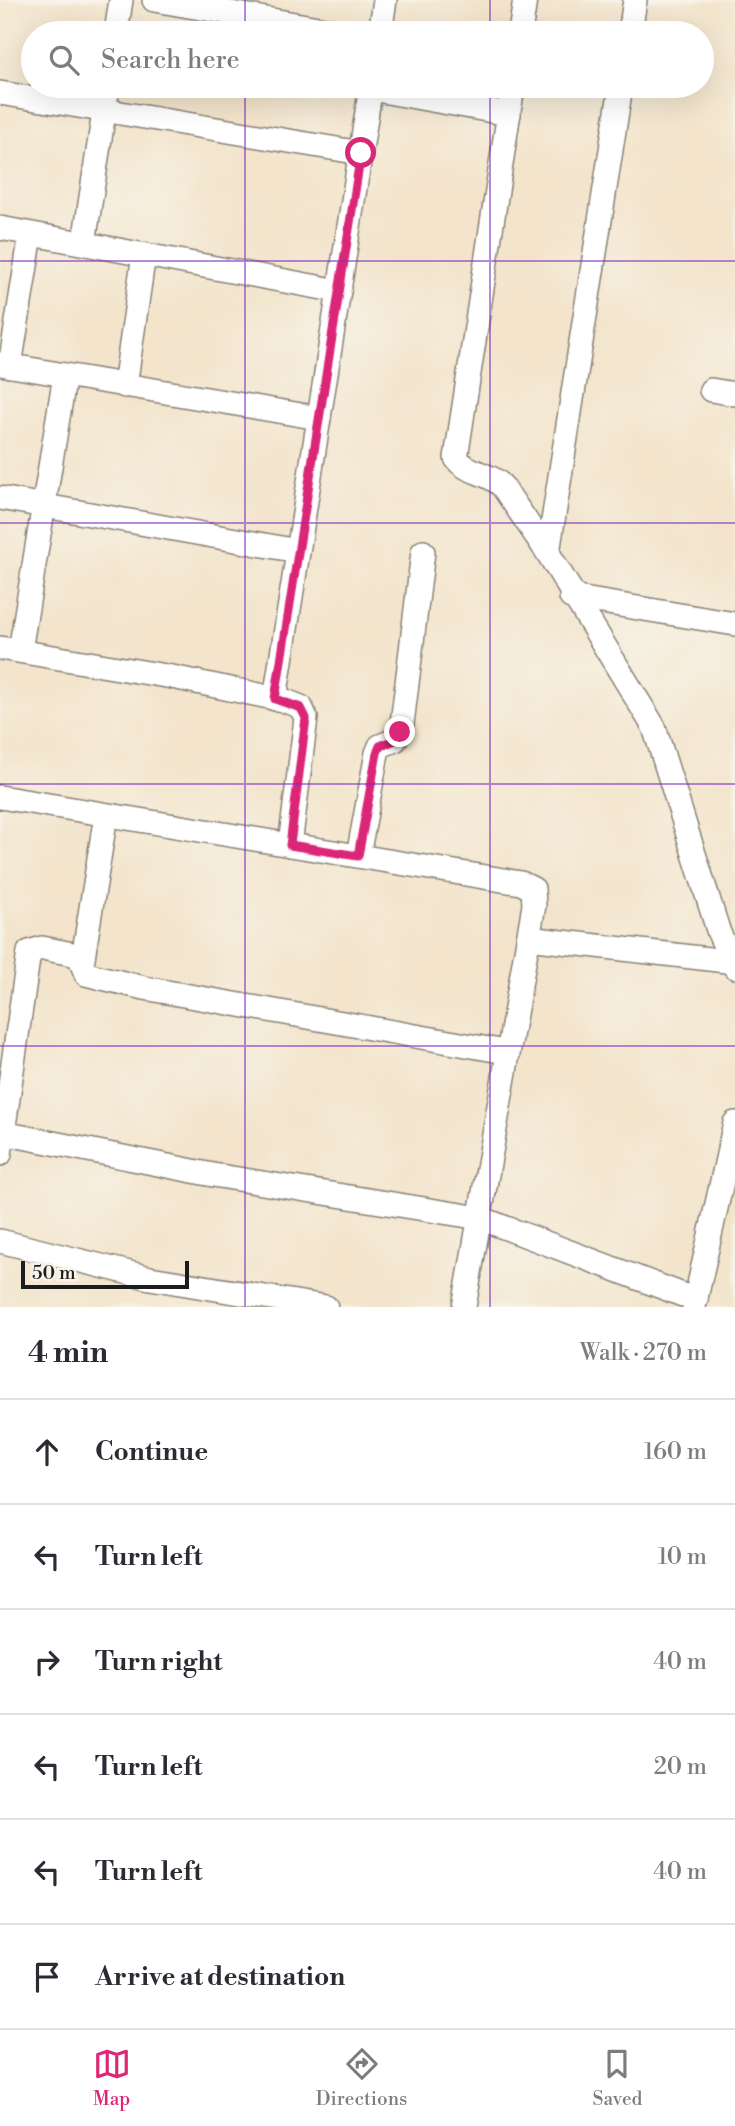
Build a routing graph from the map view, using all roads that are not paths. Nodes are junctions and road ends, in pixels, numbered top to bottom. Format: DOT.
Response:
graph roads {
  1 [pos="121,0"];
  2 [pos="154,0"];
  3 [pos="385,0"];
  4 [pos="525,0"];
  5 [pos="635,0"];
  6 [pos="118,21"];
  7 [pos="277,21"];
  8 [pos="382,21"];
  9 [pos="522,21"];
  10 [pos="632,21"];
  11 [pos="0,93"];
  12 [pos="21,97"];
  13 [pos="29,98"];
  14 [pos="106,98"];
  15 [pos="369,98"];
  16 [pos="427,98"];
  17 [pos="511,98"];
  18 [pos="619,98"];
  19 [pos="104,111"];
  20 [pos="509,114"];
  21 [pos="361,153"];
  22 [pos="0,228"];
  23 [pos="31,234"];
  24 [pos="84,243"];
  25 [pos="144,254"];
  26 [pos="339,290"];
  27 [pos="5,365"];
  28 [pos="65,375"];
  29 [pos="125,386"];
  30 [pos="711,390"];
  31 [pos="735,394"];
  32 [pos="319,418"];
  33 [pos="0,498"];
  34 [pos="45,506"];
  35 [pos="298,551"];
  36 [pos="423,552"];
  37 [pos="548,553"];
  38 [pos="572,597"];
  39 [pos="735,624"];
  40 [pos="10,649"];
  41 [pos="275,699"];
  42 [pos="0,797"];
  43 [pos="106,815"];
  44 [pos="290,845"];
  45 [pos="358,856"];
  46 [pos="528,938"];
  47 [pos="83,956"];
  48 [pos="734,964"];
  49 [pos="506,1052"];
  50 [pos="735,1123"];
  51 [pos="1,1144"];
  52 [pos="480,1217"];
  53 [pos="0,1241"];
  54 [pos="695,1303"];
  55 [pos="326,1307"];
  56 [pos="464,1307"];
  1 -- 6 [label="street"];
  2 -- 7 [label="street"];
  3 -- 8 [label="street"];
  4 -- 9 [label="street"];
  5 -- 10 [label="street"];
  11 -- 12 [label="street"];
  13 -- 19 [label="street"];
  14 -- 19 [label="street"];
  15 -- 21 [label="street"];
  16 -- 20 [label="street"];
  17 -- 20 [label="street"];
  18 -- 37 [label="street"];
  19 -- 21 [label="street"];
  19 -- 24 [label="street"];
  20 -- 37 [label="street"];
  21 -- 26 [label="street"];
  22 -- 23 [label="street"];
  23 -- 24 [label="street"];
  23 -- 27 [label="street"];
  24 -- 25 [label="street"];
  25 -- 26 [label="street"];
  25 -- 29 [label="street"];
  26 -- 32 [label="street"];
  27 -- 28 [label="street"];
  28 -- 29 [label="street"];
  28 -- 34 [label="street"];
  29 -- 32 [label="street"];
  30 -- 31 [label="street"];
  32 -- 35 [label="street"];
  33 -- 34 [label="street"];
  34 -- 35 [label="street"];
  34 -- 40 [label="street"];
  35 -- 41 [label="street"];
  36 -- 45 [label="street"];
  37 -- 38 [label="street"];
  38 -- 39 [label="street"];
  38 -- 48 [label="street"];
  40 -- 41 [label="street"];
  41 -- 44 [label="street"];
  42 -- 43 [label="street"];
  43 -- 44 [label="street"];
  43 -- 47 [label="street"];
  44 -- 45 [label="street"];
  45 -- 46 [label="street"];
  46 -- 48 [label="street"];
  46 -- 49 [label="street"];
  47 -- 49 [label="street"];
  47 -- 51 [label="street"];
  49 -- 52 [label="street"];
  50 -- 54 [label="street"];
  51 -- 52 [label="street"];
  52 -- 54 [label="street"];
  52 -- 56 [label="street"];
  53 -- 55 [label="street"];
}
